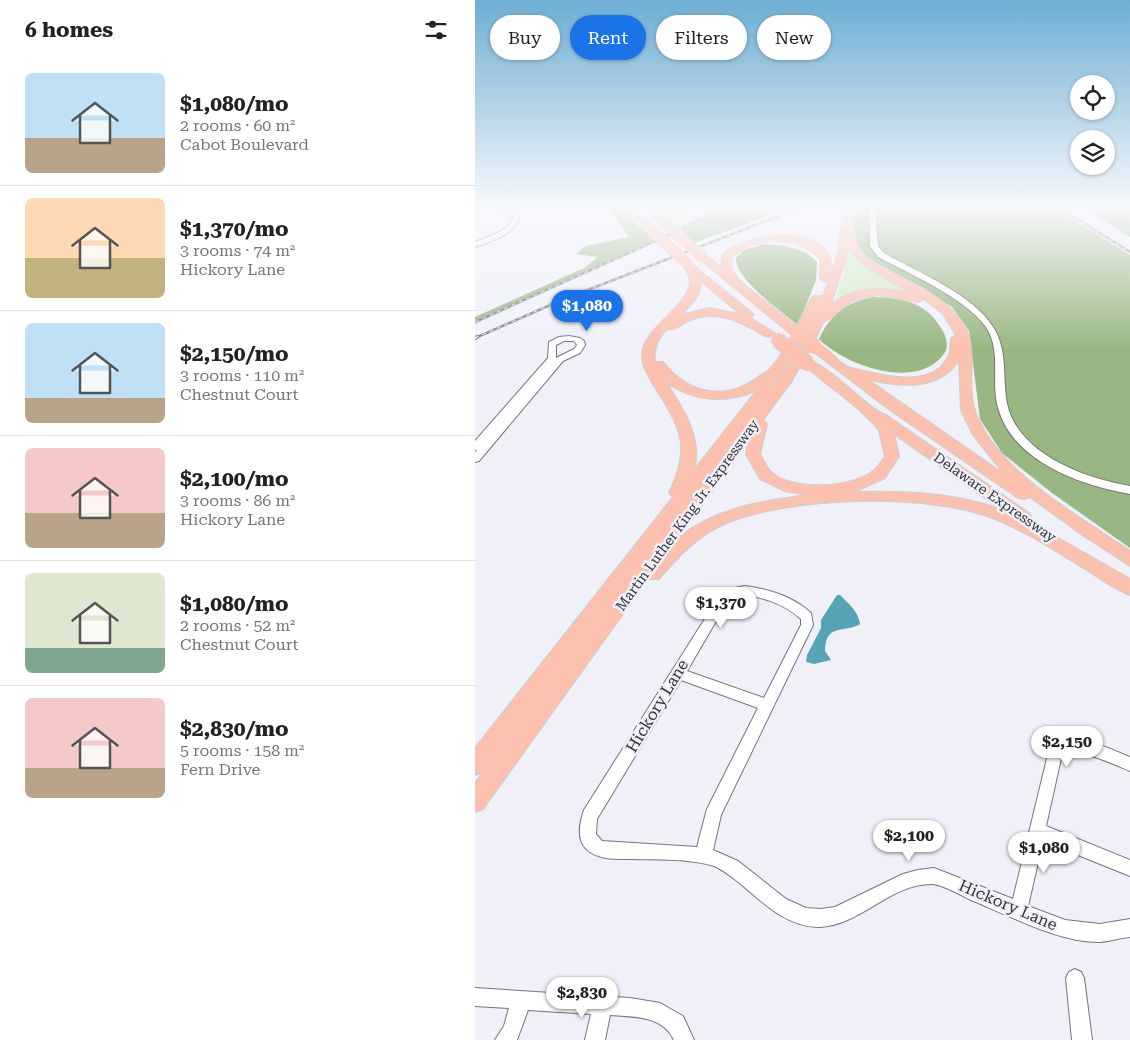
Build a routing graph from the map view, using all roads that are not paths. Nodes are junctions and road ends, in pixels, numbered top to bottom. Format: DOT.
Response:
graph roads {
  1 [pos="677,254"];
  2 [pos="698,254"];
  3 [pos="730,254"];
  4 [pos="821,254"];
  5 [pos="834,254"];
  6 [pos="843,254"];
  7 [pos="857,254"];
  8 [pos="880,254"];
  9 [pos="687,263"];
  10 [pos="825,279"];
  11 [pos="739,287"];
  12 [pos="789,327"];
  13 [pos="773,336"];
  14 [pos="816,344"];
  15 [pos="781,363"];
  16 [pos="774,397"];
  17 [pos="861,404"];
  18 [pos="475,447"];
  19 [pos="475,459"];
  20 [pos="1130,490"];
  21 [pos="647,542"];
  22 [pos="1130,560"];
  23 [pos="1114,578"];
  24 [pos="1130,588"];
  25 [pos="596,638"];
  26 [pos="677,672"];
  27 [pos="767,705"];
  28 [pos="1130,764"];
  29 [pos="475,765"];
  30 [pos="475,801"];
  31 [pos="1038,831"];
  32 [pos="703,856"];
  33 [pos="1130,868"];
  34 [pos="1019,909"];
  35 [pos="1130,928"];
  36 [pos="1075,978"];
  37 [pos="475,997"];
  38 [pos="521,1000"];
  39 [pos="602,1006"];
  40 [pos="1085,1039"];
  41 [pos="505,1040"];
  42 [pos="595,1040"];
  43 [pos="684,1040"];
  1 -- 9 [label="highway, bridge"];
  2 -- 11 [label="highway, bridge"];
  3 -- 11 [label="highway"];
  4 -- 10 [label="highway"];
  5 -- 10 [label="highway, Martin Luther King Jr. Expressway"];
  6 -- 14 [label="highway, Martin Luther King Jr. Expressway"];
  7 -- 22 [label="highway"];
  8 -- 20 [label="street"];
  9 -- 13 [label="highway"];
  9 -- 21 [label="highway"];
  10 -- 15 [label="highway, Martin Luther King Jr. Expressway"];
  11 -- 12 [label="highway"];
  12 -- 14 [label="highway, bridge"];
  13 -- 15 [label="highway"];
  13 -- 17 [label="highway, bridge"];
  14 -- 14 [label="highway"];
  14 -- 16 [label="highway, Martin Luther King Jr. Expressway"];
  14 -- 22 [label="highway"];
  15 -- 21 [label="highway, Martin Luther King Jr. Expressway"];
  16 -- 17 [label="highway"];
  16 -- 25 [label="highway, Martin Luther King Jr. Expressway"];
  17 -- 23 [label="highway, Delaware Expressway"];
  18 -- 19 [label="street"];
  21 -- 29 [label="highway, Martin Luther King Jr. Expressway"];
  23 -- 24 [label="highway, Delaware Expressway"];
  23 -- 25 [label="highway"];
  25 -- 30 [label="highway, Martin Luther King Jr. Expressway"];
  26 -- 27 [label="street"];
  26 -- 27 [label="street, Hickory Lane"];
  26 -- 32 [label="street, Hickory Lane"];
  27 -- 32 [label="street, Hickory Lane"];
  28 -- 31 [label="street"];
  31 -- 33 [label="street"];
  31 -- 34 [label="street"];
  32 -- 34 [label="street, Hickory Lane"];
  34 -- 35 [label="street, Hickory Lane"];
  36 -- 40 [label="street"];
  37 -- 38 [label="street"];
  38 -- 39 [label="street"];
  38 -- 41 [label="street"];
  39 -- 42 [label="street"];
  39 -- 43 [label="street"];
}
